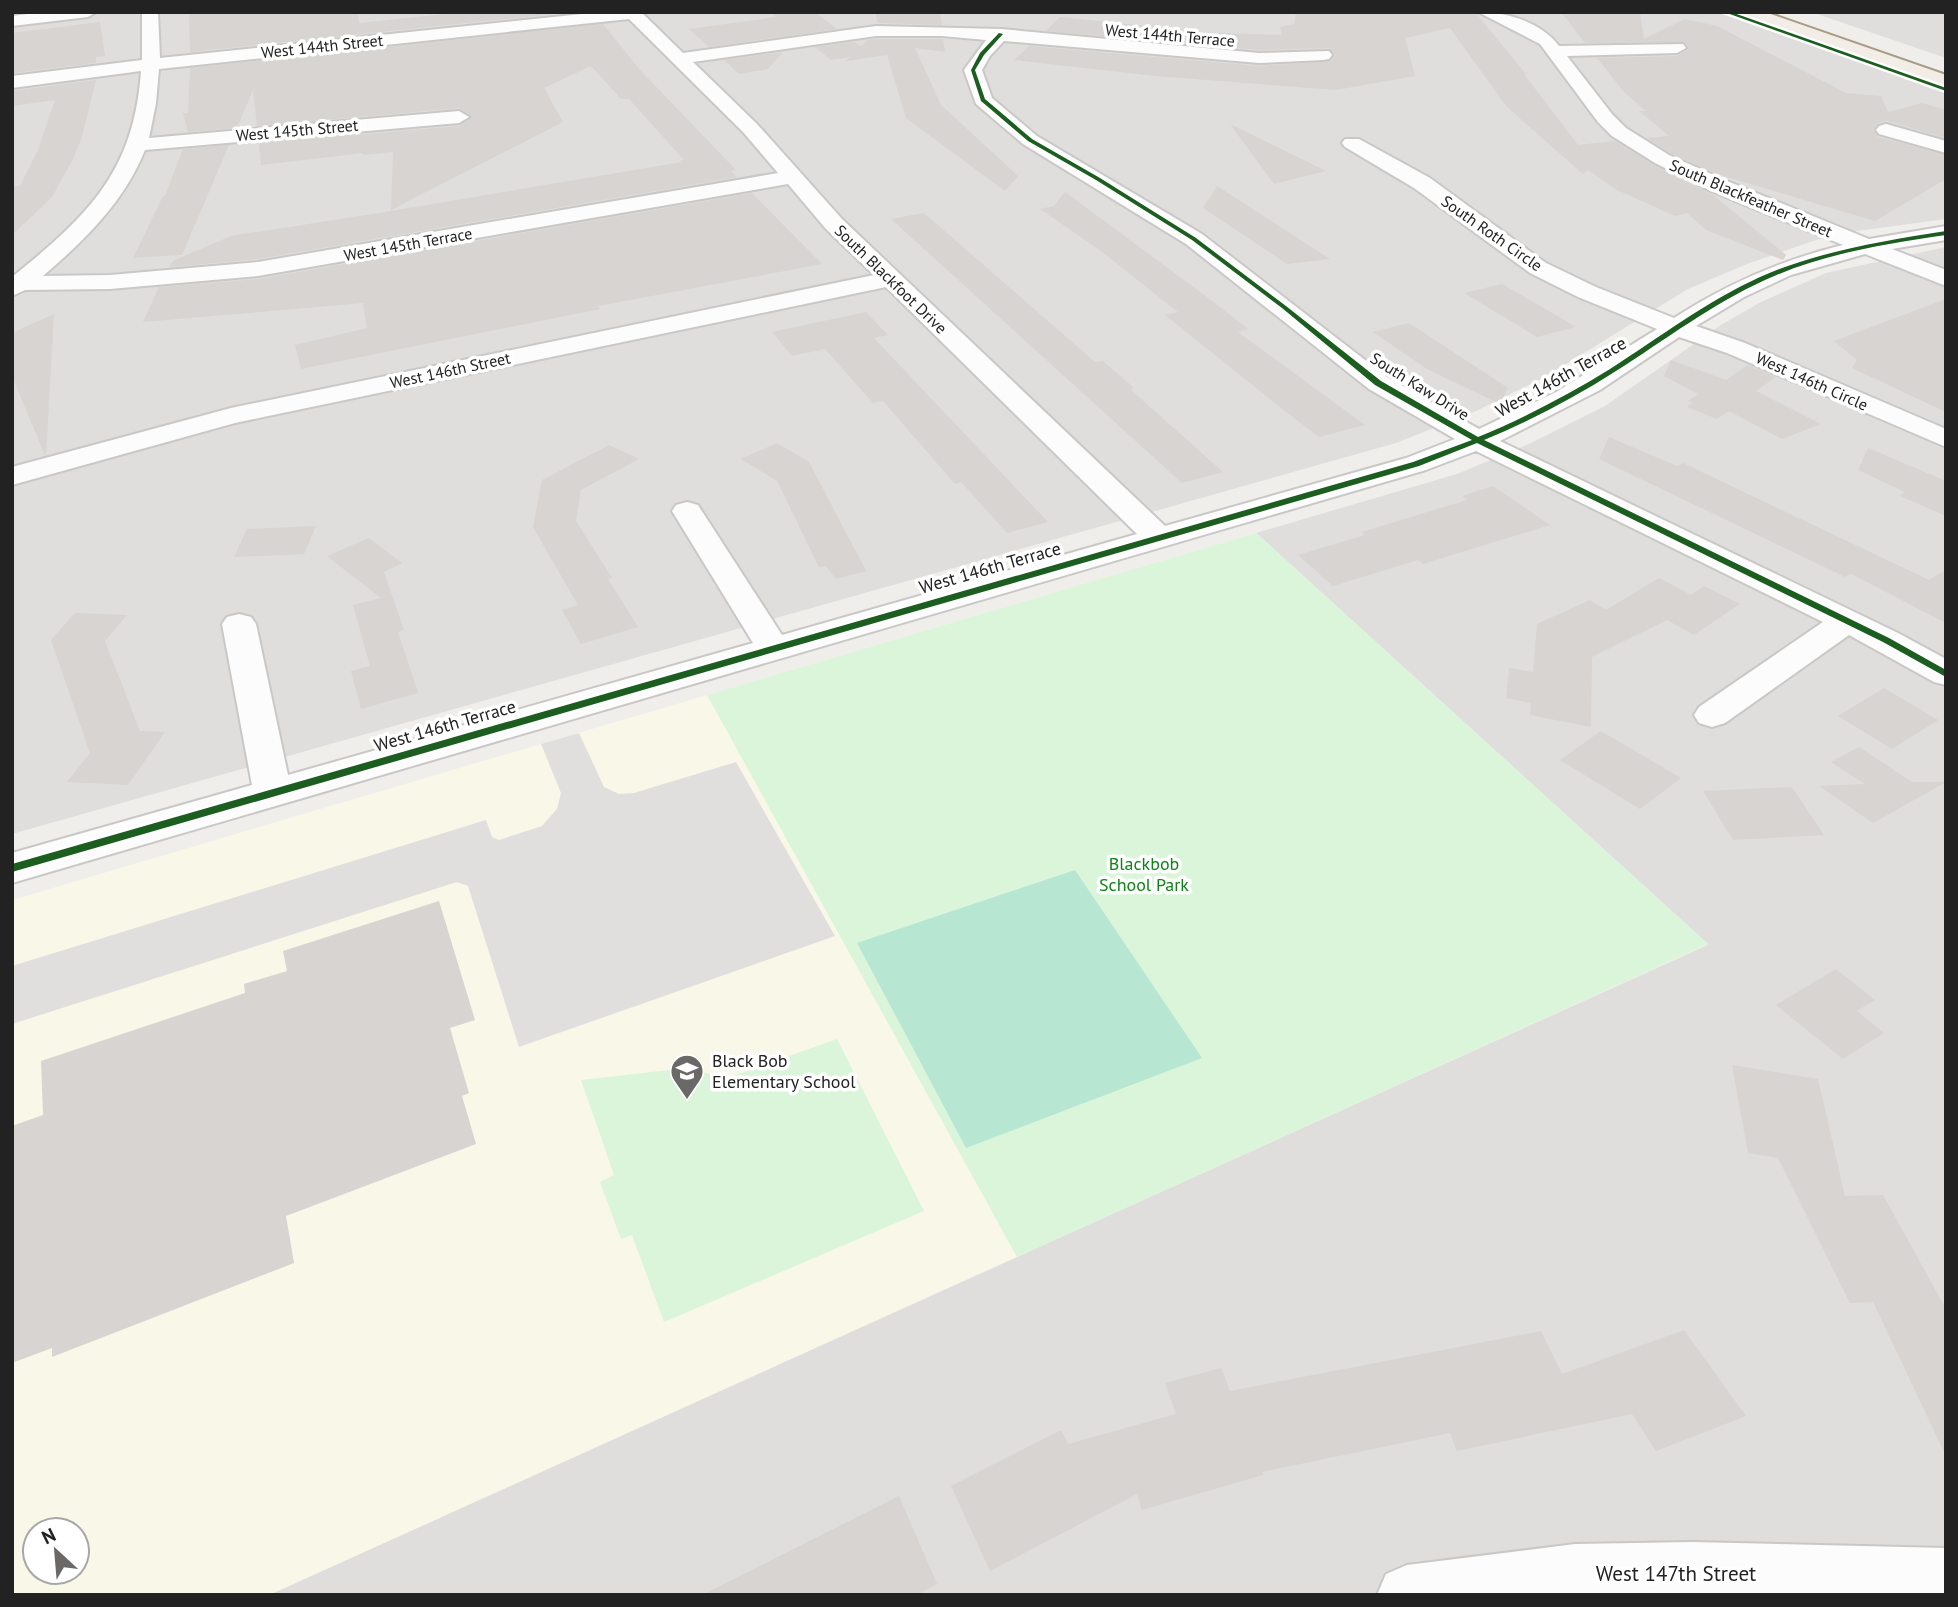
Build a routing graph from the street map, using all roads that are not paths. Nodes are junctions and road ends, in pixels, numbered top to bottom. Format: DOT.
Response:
graph roads {
  1 [pos="88,12"];
  2 [pos="150,12"];
  3 [pos="1486,12"];
  4 [pos="1748,12"];
  5 [pos="1786,12"];
  6 [pos="632,13"];
  7 [pos="865,16"];
  8 [pos="12,21"];
  9 [pos="876,32"];
  10 [pos="1001,34"];
  11 [pos="1676,48"];
  12 [pos="1557,51"];
  13 [pos="1324,55"];
  14 [pos="680,58"];
  15 [pos="150,64"];
  16 [pos="1946,67"];
  17 [pos="1946,81"];
  18 [pos="12,82"];
  19 [pos="459,117"];
  20 [pos="1886,130"];
  21 [pos="1352,143"];
  22 [pos="135,145"];
  23 [pos="1946,147"];
  24 [pos="793,177"];
  25 [pos="1946,233"];
  26 [pos="1865,246"];
  27 [pos="891,279"];
  28 [pos="1946,279"];
  29 [pos="16,286"];
  30 [pos="1676,328"];
  31 [pos="1946,439"];
  32 [pos="1479,440"];
  33 [pos="12,476"];
  34 [pos="687,512"];
  35 [pos="1158,537"];
  36 [pos="1847,621"];
  37 [pos="239,624"];
  38 [pos="774,649"];
  39 [pos="1946,674"];
  40 [pos="1712,715"];
  41 [pos="273,794"];
  42 [pos="12,868"];
  43 [pos="1946,1578"];
  44 [pos="1879,1586"];
  45 [pos="1407,1595"];
  1 -- 8 [label="street"];
  2 -- 15 [label="street"];
  3 -- 12 [label="street, South Blackfeather Street"];
  4 -- 17 [label="main road"];
  5 -- 16 [label="main road"];
  6 -- 14 [label="street, South Blackfoot Drive"];
  6 -- 15 [label="street, West 144th Street"];
  7 -- 9 [label="street"];
  9 -- 10 [label="street, West 144th Terrace"];
  9 -- 14 [label="street, West 144th Terrace"];
  10 -- 13 [label="street, West 144th Terrace"];
  10 -- 32 [label="street, South Kaw Drive"];
  11 -- 12 [label="street"];
  12 -- 26 [label="street, South Blackfeather Street"];
  14 -- 24 [label="street, South Blackfoot Drive"];
  15 -- 18 [label="street, West 144th Street"];
  15 -- 22 [label="street"];
  19 -- 22 [label="street, West 145th Street"];
  20 -- 23 [label="street"];
  21 -- 30 [label="street, South Roth Circle"];
  22 -- 29 [label="street"];
  24 -- 27 [label="street, South Blackfoot Drive"];
  24 -- 29 [label="street, West 145th Terrace"];
  25 -- 26 [label="street, West 146th Terrace"];
  26 -- 28 [label="street, South Blackfeather Street"];
  26 -- 30 [label="street, West 146th Terrace"];
  27 -- 33 [label="street, West 146th Street"];
  27 -- 35 [label="street, South Blackfoot Drive"];
  30 -- 31 [label="street, West 146th Circle"];
  30 -- 32 [label="street, West 146th Terrace"];
  32 -- 35 [label="street, West 146th Terrace"];
  32 -- 36 [label="street, South Kaw Drive"];
  34 -- 38 [label="street"];
  35 -- 38 [label="street, West 146th Terrace"];
  36 -- 39 [label="street, South Kaw Drive"];
  36 -- 40 [label="street"];
  37 -- 41 [label="street"];
  38 -- 41 [label="street, West 146th Terrace"];
  41 -- 42 [label="street, West 146th Terrace"];
  43 -- 44 [label="street, West 147th Street"];
  44 -- 45 [label="street, West 147th Street"];
}
